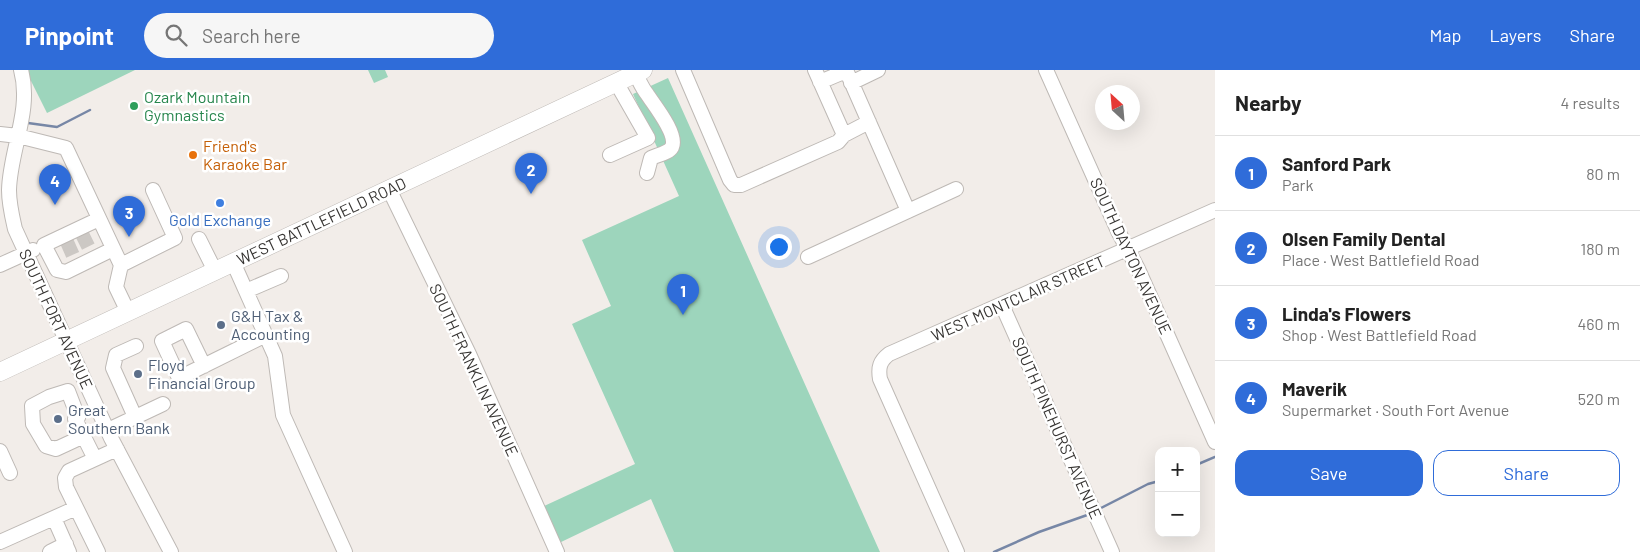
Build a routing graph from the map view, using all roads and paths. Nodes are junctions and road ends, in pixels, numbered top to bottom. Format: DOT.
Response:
graph roads {
  1 [pos="21,70"];
  2 [pos="683,70"];
  3 [pos="878,70"];
  4 [pos="1046,70"];
  5 [pos="639,72"];
  6 [pos="848,74"];
  7 [pos="818,76"];
  8 [pos="616,82"];
  9 [pos="869,122"];
  10 [pos="0,134"];
  11 [pos="844,135"];
  12 [pos="18,136"];
  13 [pos="610,155"];
  14 [pos="647,173"];
  15 [pos="956,188"];
  16 [pos="389,189"];
  17 [pos="153,190"];
  18 [pos="1215,210"];
  19 [pos="908,211"];
  20 [pos="99,219"];
  21 [pos="176,238"];
  22 [pos="44,245"];
  23 [pos="113,249"];
  24 [pos="1128,250"];
  25 [pos="26,254"];
  26 [pos="808,257"];
  27 [pos="233,262"];
  28 [pos="0,265"];
  29 [pos="121,265"];
  30 [pos="215,271"];
  31 [pos="281,276"];
  32 [pos="246,291"];
  33 [pos="1002,304"];
  34 [pos="128,312"];
  35 [pos="266,336"];
  36 [pos="67,341"];
  37 [pos="136,346"];
  38 [pos="204,366"];
  39 [pos="0,372"];
  40 [pos="163,404"];
  41 [pos="135,417"];
  42 [pos="108,430"];
  43 [pos="84,436"];
  44 [pos="1215,442"];
  45 [pos="117,449"];
  46 [pos="0,451"];
  47 [pos="95,460"];
  48 [pos="10,473"];
  49 [pos="76,508"];
  50 [pos="54,518"];
  51 [pos="0,542"];
  52 [pos="68,548"];
  53 [pos="50,552"];
  54 [pos="98,552"];
  55 [pos="171,552"];
  56 [pos="344,552"];
  57 [pos="557,552"];
  58 [pos="957,552"];
  59 [pos="1112,552"];
  1 -- 12 [label="street, SOUTH FORT AVENUE"];
  2 -- 11 [label="street"];
  3 -- 6 [label="street"];
  4 -- 24 [label="street, SOUTH DAYTON AVENUE"];
  5 -- 8 [label="main road, WEST BATTLEFIELD ROAD"];
  5 -- 14 [label="street"];
  6 -- 7 [label="street"];
  6 -- 9 [label="street"];
  7 -- 11 [label="street"];
  8 -- 13 [label="street"];
  8 -- 16 [label="main road, WEST BATTLEFIELD ROAD"];
  9 -- 11 [label="street"];
  9 -- 19 [label="street"];
  10 -- 12 [label="street"];
  12 -- 20 [label="street"];
  12 -- 25 [label="street, SOUTH FORT AVENUE"];
  15 -- 19 [label="street"];
  16 -- 27 [label="main road, WEST BATTLEFIELD ROAD"];
  16 -- 57 [label="street, SOUTH FRANKLIN AVENUE"];
  17 -- 21 [label="street"];
  18 -- 24 [label="street, WEST MONTCLAIR STREET"];
  19 -- 26 [label="street"];
  20 -- 22 [label="street"];
  20 -- 23 [label="street"];
  21 -- 29 [label="street"];
  21 -- 30 [label="street"];
  22 -- 23 [label="street"];
  22 -- 25 [label="street"];
  23 -- 29 [label="street"];
  24 -- 33 [label="street, WEST MONTCLAIR STREET"];
  24 -- 44 [label="street, SOUTH DAYTON AVENUE"];
  25 -- 28 [label="street"];
  25 -- 36 [label="street, SOUTH FORT AVENUE"];
  27 -- 30 [label="main road, WEST BATTLEFIELD ROAD"];
  27 -- 32 [label="street"];
  29 -- 34 [label="street"];
  30 -- 34 [label="main road, WEST BATTLEFIELD ROAD"];
  31 -- 32 [label="street"];
  32 -- 35 [label="street"];
  33 -- 58 [label="street, WEST MONTCLAIR STREET"];
  33 -- 59 [label="street, SOUTH PINEHURST AVENUE"];
  34 -- 36 [label="main road, WEST BATTLEFIELD ROAD"];
  35 -- 38 [label="street"];
  35 -- 56 [label="street"];
  36 -- 39 [label="main road, WEST BATTLEFIELD ROAD"];
  36 -- 42 [label="street, SOUTH FORT AVENUE"];
  37 -- 41 [label="street"];
  40 -- 41 [label="street"];
  41 -- 42 [label="street"];
  42 -- 45 [label="street, SOUTH FORT AVENUE"];
  43 -- 43 [label="street"];
  43 -- 47 [label="street"];
  45 -- 47 [label="street"];
  45 -- 55 [label="street, SOUTH FORT AVENUE"];
  46 -- 48 [label="street"];
  47 -- 49 [label="street"];
  49 -- 50 [label="street"];
  49 -- 54 [label="street"];
  50 -- 51 [label="street"];
  50 -- 52 [label="street"];
  52 -- 53 [label="street"];
}
